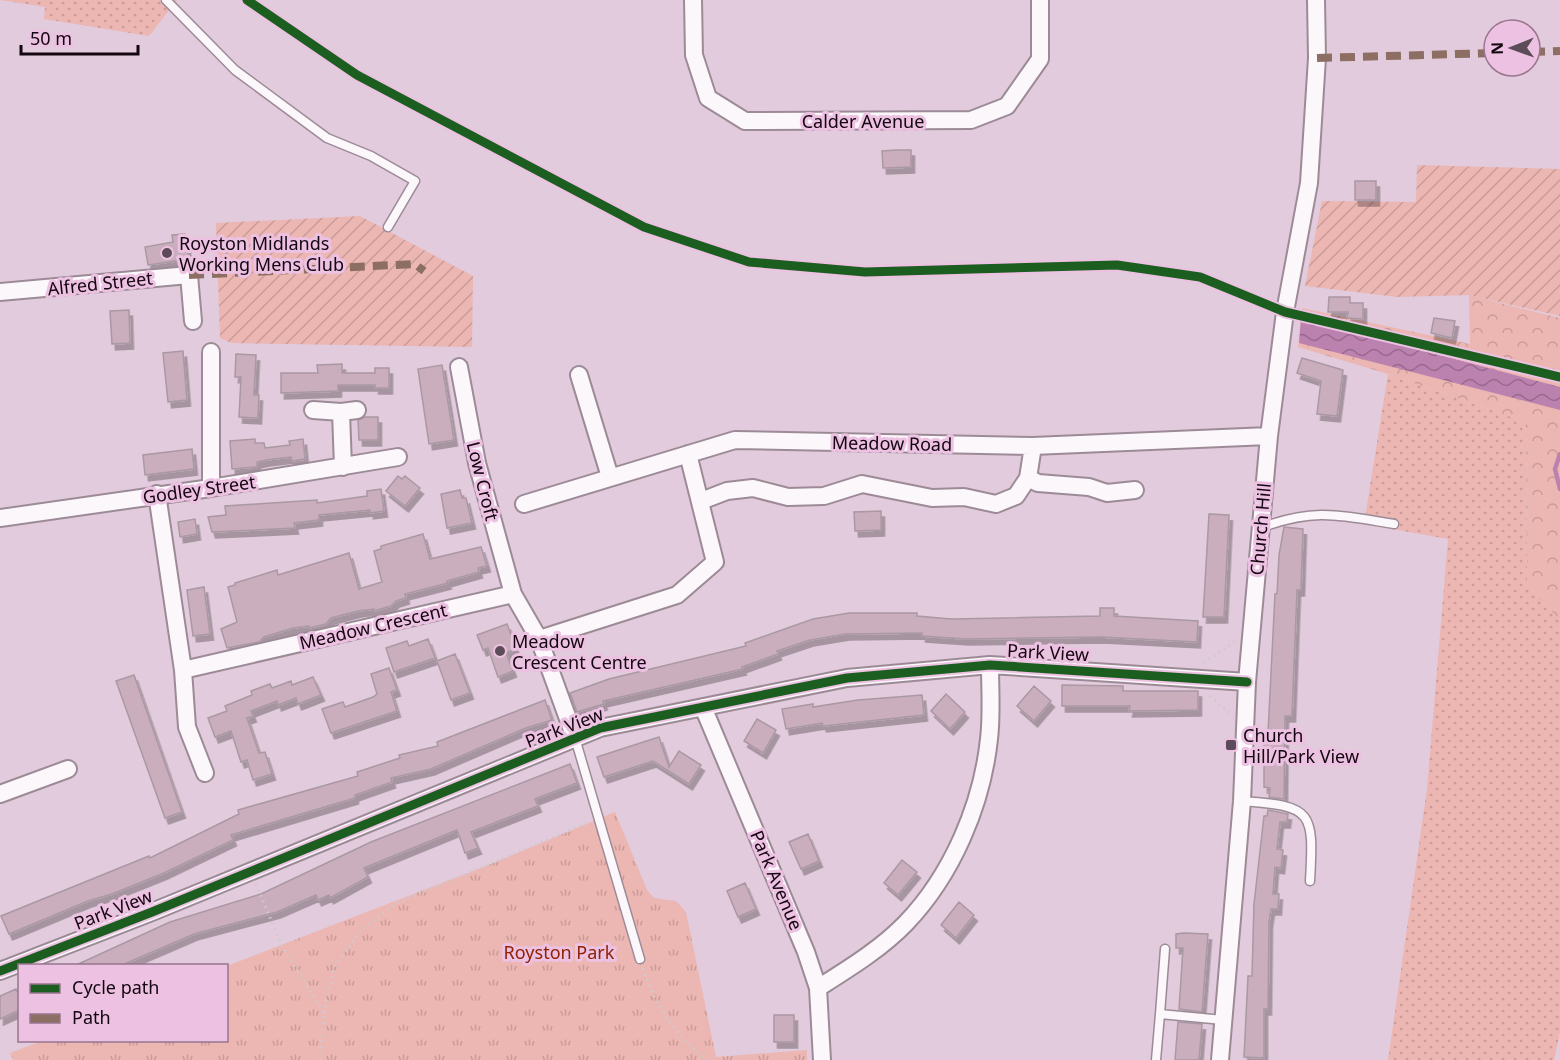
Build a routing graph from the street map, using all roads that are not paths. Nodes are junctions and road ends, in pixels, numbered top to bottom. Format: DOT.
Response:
graph roads {
  1 [pos="166,0"];
  2 [pos="693,0"];
  3 [pos="1040,0"];
  4 [pos="1316,0"];
  5 [pos="388,227"];
  6 [pos="0,292"];
  7 [pos="193,321"];
  8 [pos="211,352"];
  9 [pos="459,367"];
  10 [pos="579,375"];
  11 [pos="313,410"];
  12 [pos="1269,436"];
  13 [pos="1033,446"];
  14 [pos="688,454"];
  15 [pos="398,457"];
  16 [pos="343,467"];
  17 [pos="610,477"];
  18 [pos="1028,478"];
  19 [pos="211,488"];
  20 [pos="1135,489"];
  21 [pos="157,494"];
  22 [pos="701,501"];
  23 [pos="524,504"];
  24 [pos="0,518"];
  25 [pos="1394,524"];
  26 [pos="1260,528"];
  27 [pos="513,594"];
  28 [pos="539,639"];
  29 [pos="990,665"];
  30 [pos="183,670"];
  31 [pos="1247,682"];
  32 [pos="703,707"];
  33 [pos="575,738"];
  34 [pos="68,769"];
  35 [pos="204,773"];
  36 [pos="0,794"];
  37 [pos="1242,801"];
  38 [pos="1310,881"];
  39 [pos="1165,949"];
  40 [pos="640,958"];
  41 [pos="0,971"];
  42 [pos="818,988"];
  43 [pos="1160,1014"];
  44 [pos="1223,1020"];
  45 [pos="822,1060"];
  46 [pos="1156,1060"];
  47 [pos="1220,1060"];
  1 -- 5 [label="lane"];
  2 -- 3 [label="street, Calder Avenue"];
  4 -- 12 [label="street, Church Hill"];
  6 -- 7 [label="street, Alfred Street"];
  8 -- 19 [label="street"];
  9 -- 27 [label="street, Low Croft"];
  10 -- 17 [label="street"];
  11 -- 16 [label="street"];
  12 -- 13 [label="street, Meadow Road"];
  12 -- 26 [label="street, Church Hill"];
  13 -- 14 [label="street, Meadow Road"];
  13 -- 18 [label="street"];
  14 -- 17 [label="street, Meadow Road"];
  14 -- 22 [label="street"];
  15 -- 16 [label="street, Godley Street"];
  16 -- 19 [label="street, Godley Street"];
  17 -- 23 [label="street, Meadow Road"];
  18 -- 20 [label="street"];
  18 -- 22 [label="street"];
  19 -- 21 [label="street, Godley Street"];
  21 -- 24 [label="street, Godley Street"];
  21 -- 30 [label="street"];
  22 -- 28 [label="street"];
  25 -- 26 [label="lane"];
  26 -- 31 [label="street, Church Hill"];
  27 -- 28 [label="street"];
  27 -- 30 [label="street, Meadow Crescent"];
  28 -- 33 [label="street"];
  29 -- 31 [label="street, Park View"];
  29 -- 32 [label="street, Park View"];
  29 -- 42 [label="street"];
  30 -- 35 [label="street"];
  31 -- 37 [label="street, Church Hill"];
  32 -- 33 [label="street, Park View"];
  32 -- 42 [label="street, Park Avenue"];
  33 -- 40 [label="lane"];
  33 -- 41 [label="street, Park View"];
  34 -- 36 [label="street"];
  37 -- 38 [label="lane"];
  37 -- 44 [label="street, Church Hill"];
  39 -- 43 [label="lane"];
  42 -- 45 [label="street, Park Avenue"];
  43 -- 44 [label="lane"];
  43 -- 46 [label="lane"];
  44 -- 47 [label="street, Church Hill"];
}
